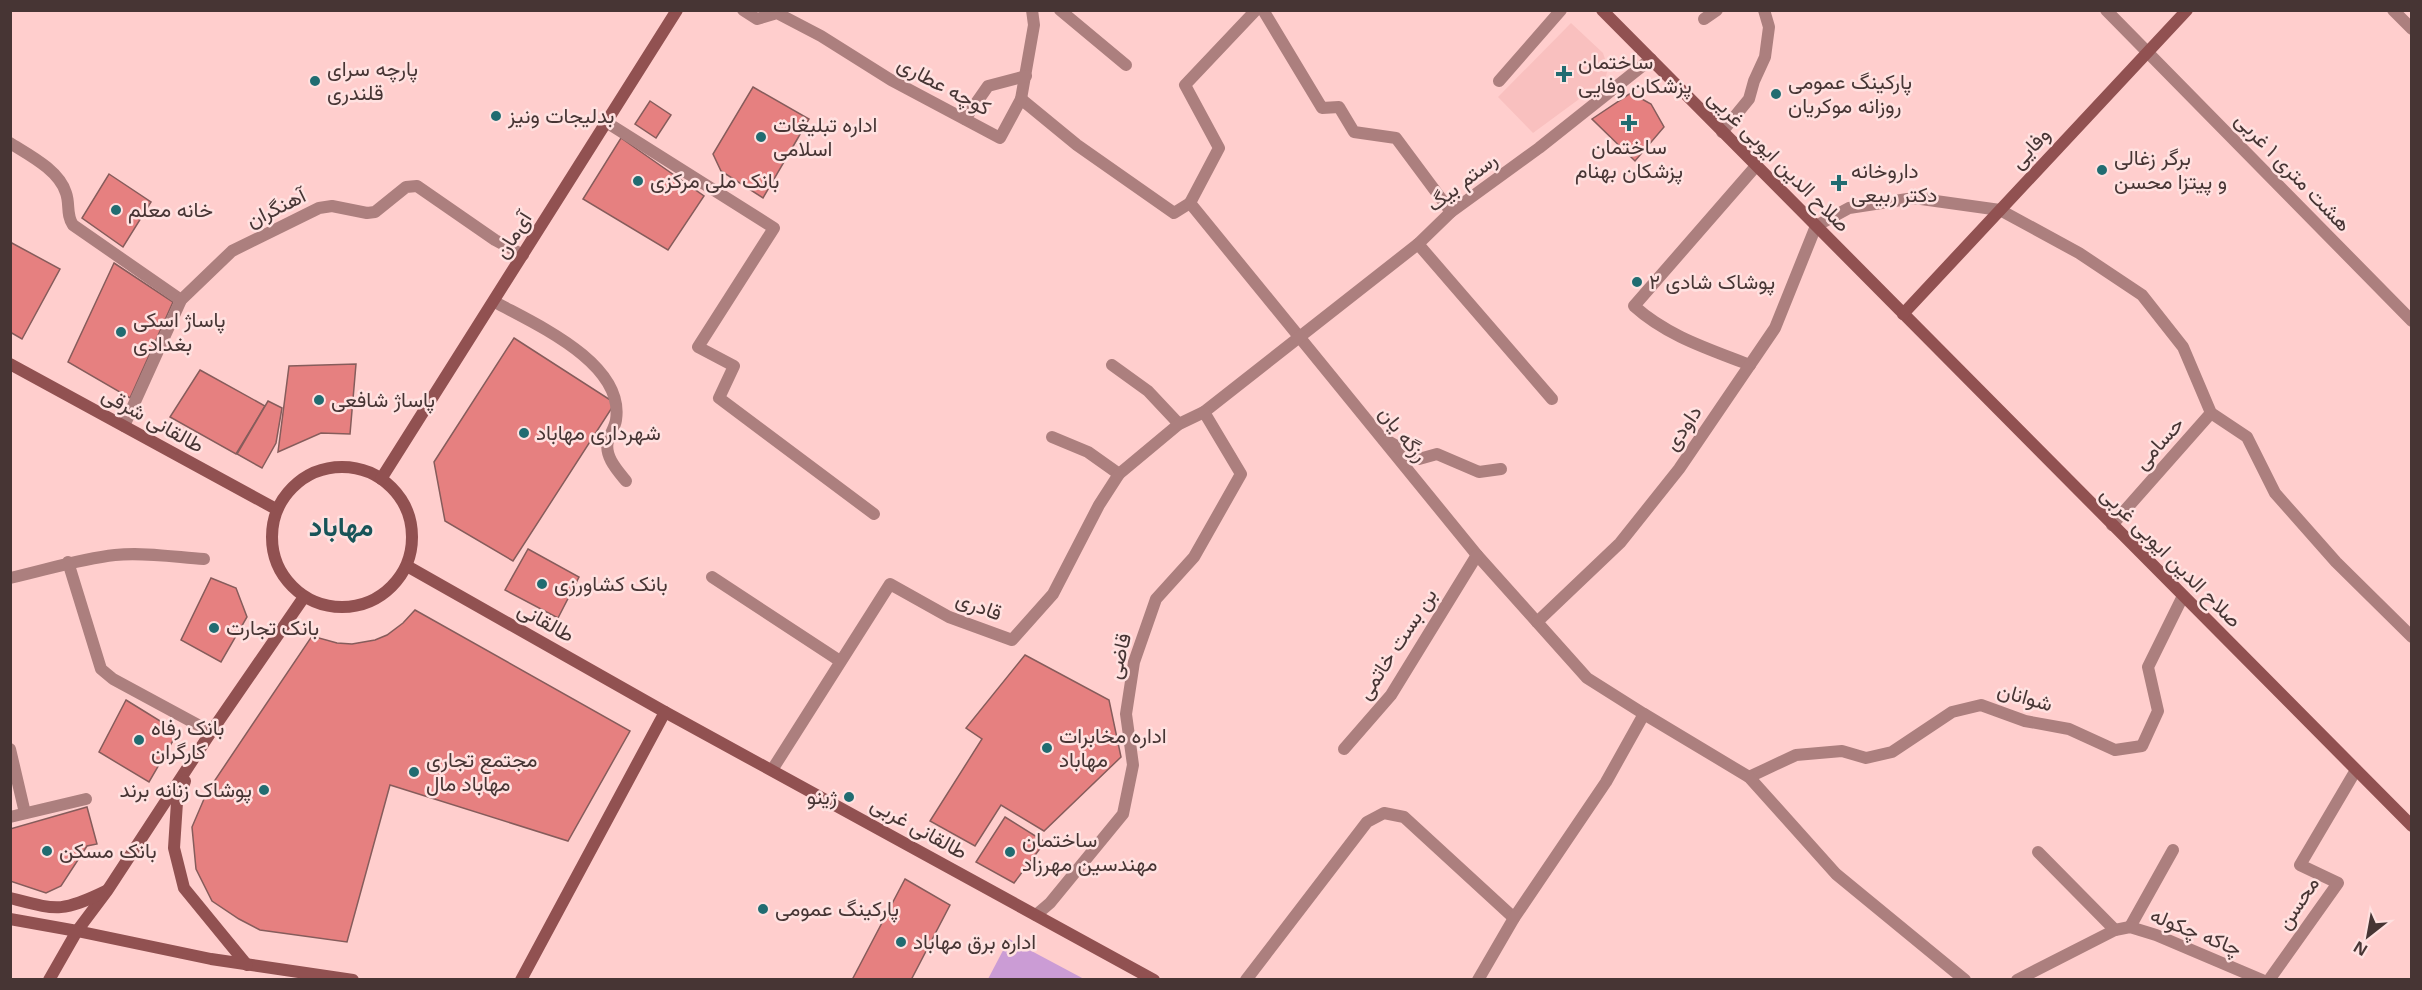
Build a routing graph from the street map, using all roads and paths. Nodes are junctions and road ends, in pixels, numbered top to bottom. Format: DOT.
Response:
graph roads {
  1 [pos="677,10"];
  2 [pos="743,10"];
  3 [pos="1032,10"];
  4 [pos="1060,10"];
  5 [pos="1256,10"];
  6 [pos="1263,10"];
  7 [pos="1561,10"];
  8 [pos="1602,10"];
  9 [pos="1717,10"];
  10 [pos="1764,10"];
  11 [pos="2106,10"];
  12 [pos="2187,10"];
  13 [pos="2393,10"];
  14 [pos="777,12"];
  15 [pos="1704,19"];
  16 [pos="2412,29"];
  17 [pos="2147,51"];
  18 [pos="1651,59"];
  19 [pos="1126,65"];
  20 [pos="1026,76"];
  21 [pos="1499,81"];
  22 [pos="1021,99"];
  23 [pos="965,119"];
  24 [pos="606,122"];
  25 [pos="1722,132"];
  26 [pos="10,143"];
  27 [pos="1756,166"];
  28 [pos="1190,203"];
  29 [pos="2000,210"];
  30 [pos="1451,212"];
  31 [pos="1816,226"];
  32 [pos="1418,244"];
  33 [pos="523,255"];
  34 [pos="181,300"];
  35 [pos="495,302"];
  36 [pos="1903,314"];
  37 [pos="2412,321"];
  38 [pos="1298,337"];
  39 [pos="10,364"];
  40 [pos="1112,365"];
  41 [pos="1750,365"];
  42 [pos="1552,399"];
  43 [pos="1204,412"];
  44 [pos="2211,413"];
  45 [pos="1179,424"];
  46 [pos="124,426"];
  47 [pos="1052,436"];
  48 [pos="1380,436"];
  49 [pos="1501,469"];
  50 [pos="1119,474"];
  51 [pos="381,479"];
  52 [pos="626,481"];
  53 [pos="276,509"];
  54 [pos="874,514"];
  55 [pos="2112,525"];
  56 [pos="1477,555"];
  57 [pos="204,559"];
  58 [pos="68,562"];
  59 [pos="407,566"];
  60 [pos="10,578"];
  61 [pos="712,578"];
  62 [pos="2183,596"];
  63 [pos="304,597"];
  64 [pos="1537,622"];
  65 [pos="2412,637"];
  66 [pos="840,661"];
  67 [pos="665,712"];
  68 [pos="1644,714"];
  69 [pos="211,732"];
  70 [pos="10,749"];
  71 [pos="1344,749"];
  72 [pos="192,762"];
  73 [pos="772,770"];
  74 [pos="2356,770"];
  75 [pos="1749,777"];
  76 [pos="86,799"];
  77 [pos="25,813"];
  78 [pos="10,816"];
  79 [pos="2412,826"];
  80 [pos="2173,850"];
  81 [pos="2038,852"];
  82 [pos="107,891"];
  83 [pos="10,898"];
  84 [pos="1036,915"];
  85 [pos="1514,918"];
  86 [pos="10,919"];
  87 [pos="2130,927"];
  88 [pos="2115,930"];
  89 [pos="77,931"];
  90 [pos="247,965"];
  91 [pos="51,976"];
  92 [pos="352,980"];
  93 [pos="522,980"];
  94 [pos="1154,980"];
  95 [pos="1246,980"];
  96 [pos="1478,980"];
  97 [pos="1965,980"];
  98 [pos="2017,980"];
  99 [pos="2262,980"];
  100 [pos="2269,980"];
  1 -- 24 [label="street, آی‌مان"];
  2 -- 14 [label="street, کوچه عطاری"];
  3 -- 20 [label="street"];
  4 -- 19 [label="street"];
  5 -- 28 [label="street"];
  6 -- 30 [label="street"];
  7 -- 21 [label="street"];
  8 -- 18 [label="street, صلاح الدین ایوبی غریی"];
  9 -- 15 [label="street"];
  10 -- 25 [label="street"];
  11 -- 17 [label="street, هشت متری ۱ غربی"];
  12 -- 17 [label="street, وفایی"];
  13 -- 16 [label="street"];
  14 -- 23 [label="street, کوچه عطاری"];
  17 -- 29 [label="street, وفایی"];
  17 -- 37 [label="street, هشت متری ۱ غربی"];
  18 -- 25 [label="street, صلاح الدین ایوبی غریی"];
  18 -- 30 [label="street, رستم بیگ"];
  20 -- 22 [label="street"];
  20 -- 23 [label="street"];
  22 -- 23 [label="street, کوچه عطاری"];
  22 -- 28 [label="street, کوچه عطاری"];
  24 -- 33 [label="street, آی‌مان"];
  24 -- 54 [label="street"];
  25 -- 27 [label="street, صلاح الدین ایوبی غریی"];
  26 -- 34 [label="street"];
  27 -- 31 [label="street, صلاح الدین ایوبی غریی"];
  27 -- 41 [label="street"];
  28 -- 38 [label="street, رزگه یان"];
  29 -- 31 [label="street"];
  29 -- 36 [label="street, وفایی"];
  29 -- 44 [label="street"];
  30 -- 32 [label="street, رستم بیگ"];
  31 -- 36 [label="street, صلاح الدین ایوبی غریی"];
  31 -- 41 [label="street, داودی"];
  32 -- 38 [label="street, رستم بیگ"];
  32 -- 42 [label="street"];
  33 -- 34 [label="street, آهنگران"];
  33 -- 35 [label="street, آی‌مان"];
  34 -- 46 [label="street"];
  35 -- 51 [label="street, آی‌مان"];
  35 -- 52 [label="street"];
  36 -- 55 [label="street, صلاح الدین ایوبی غربی"];
  38 -- 43 [label="street, رستم بیگ"];
  38 -- 48 [label="street, رزگه یان"];
  39 -- 46 [label="street, طالقانی شرقی"];
  40 -- 45 [label="street"];
  41 -- 64 [label="street, داودی"];
  43 -- 45 [label="street, قادری"];
  43 -- 84 [label="street, قاضی"];
  44 -- 55 [label="street, حسامی"];
  44 -- 65 [label="street"];
  45 -- 50 [label="street, قادری"];
  46 -- 53 [label="street, طالقانی شرقی"];
  47 -- 50 [label="street"];
  48 -- 49 [label="street"];
  48 -- 56 [label="street, رزگه یان"];
  50 -- 66 [label="street, قادری"];
  51 -- 53 [label="street"];
  51 -- 59 [label="street"];
  53 -- 63 [label="street"];
  55 -- 62 [label="street, صلاح الدین ایوبی غربی"];
  56 -- 64 [label="street, رزگه یان"];
  56 -- 71 [label="street, بن بست خاتمی"];
  57 -- 58 [label="street"];
  58 -- 60 [label="street"];
  58 -- 69 [label="street"];
  59 -- 63 [label="street"];
  59 -- 67 [label="street, طالقانی"];
  61 -- 66 [label="street"];
  62 -- 74 [label="street, صلاح الدین ایوبی غربی"];
  62 -- 75 [label="street, شوانان"];
  63 -- 69 [label="street"];
  64 -- 68 [label="street, رزگه یان"];
  66 -- 73 [label="street, قادری"];
  67 -- 73 [label="street, طالقانی غربی"];
  67 -- 93 [label="street"];
  68 -- 75 [label="street, رزگه یان"];
  68 -- 85 [label="street"];
  69 -- 72 [label="street"];
  70 -- 77 [label="street"];
  72 -- 82 [label="street"];
  72 -- 90 [label="street"];
  73 -- 84 [label="street, طالقانی غربی"];
  74 -- 79 [label="street, صلاح الدین ایوبی غربی"];
  74 -- 100 [label="street, محسن"];
  75 -- 97 [label="street, رزگه یان"];
  76 -- 77 [label="street"];
  77 -- 78 [label="street"];
  80 -- 87 [label="street"];
  81 -- 88 [label="street"];
  82 -- 83 [label="street"];
  82 -- 89 [label="street"];
  84 -- 94 [label="street, طالقانی غربی"];
  85 -- 95 [label="street"];
  85 -- 96 [label="street"];
  86 -- 89 [label="street"];
  87 -- 88 [label="street, چاکه چکوله"];
  87 -- 99 [label="street, چاکه چکوله"];
  88 -- 98 [label="street, چاکه چکوله"];
  89 -- 90 [label="street"];
  89 -- 91 [label="street"];
  90 -- 92 [label="street"];
}
